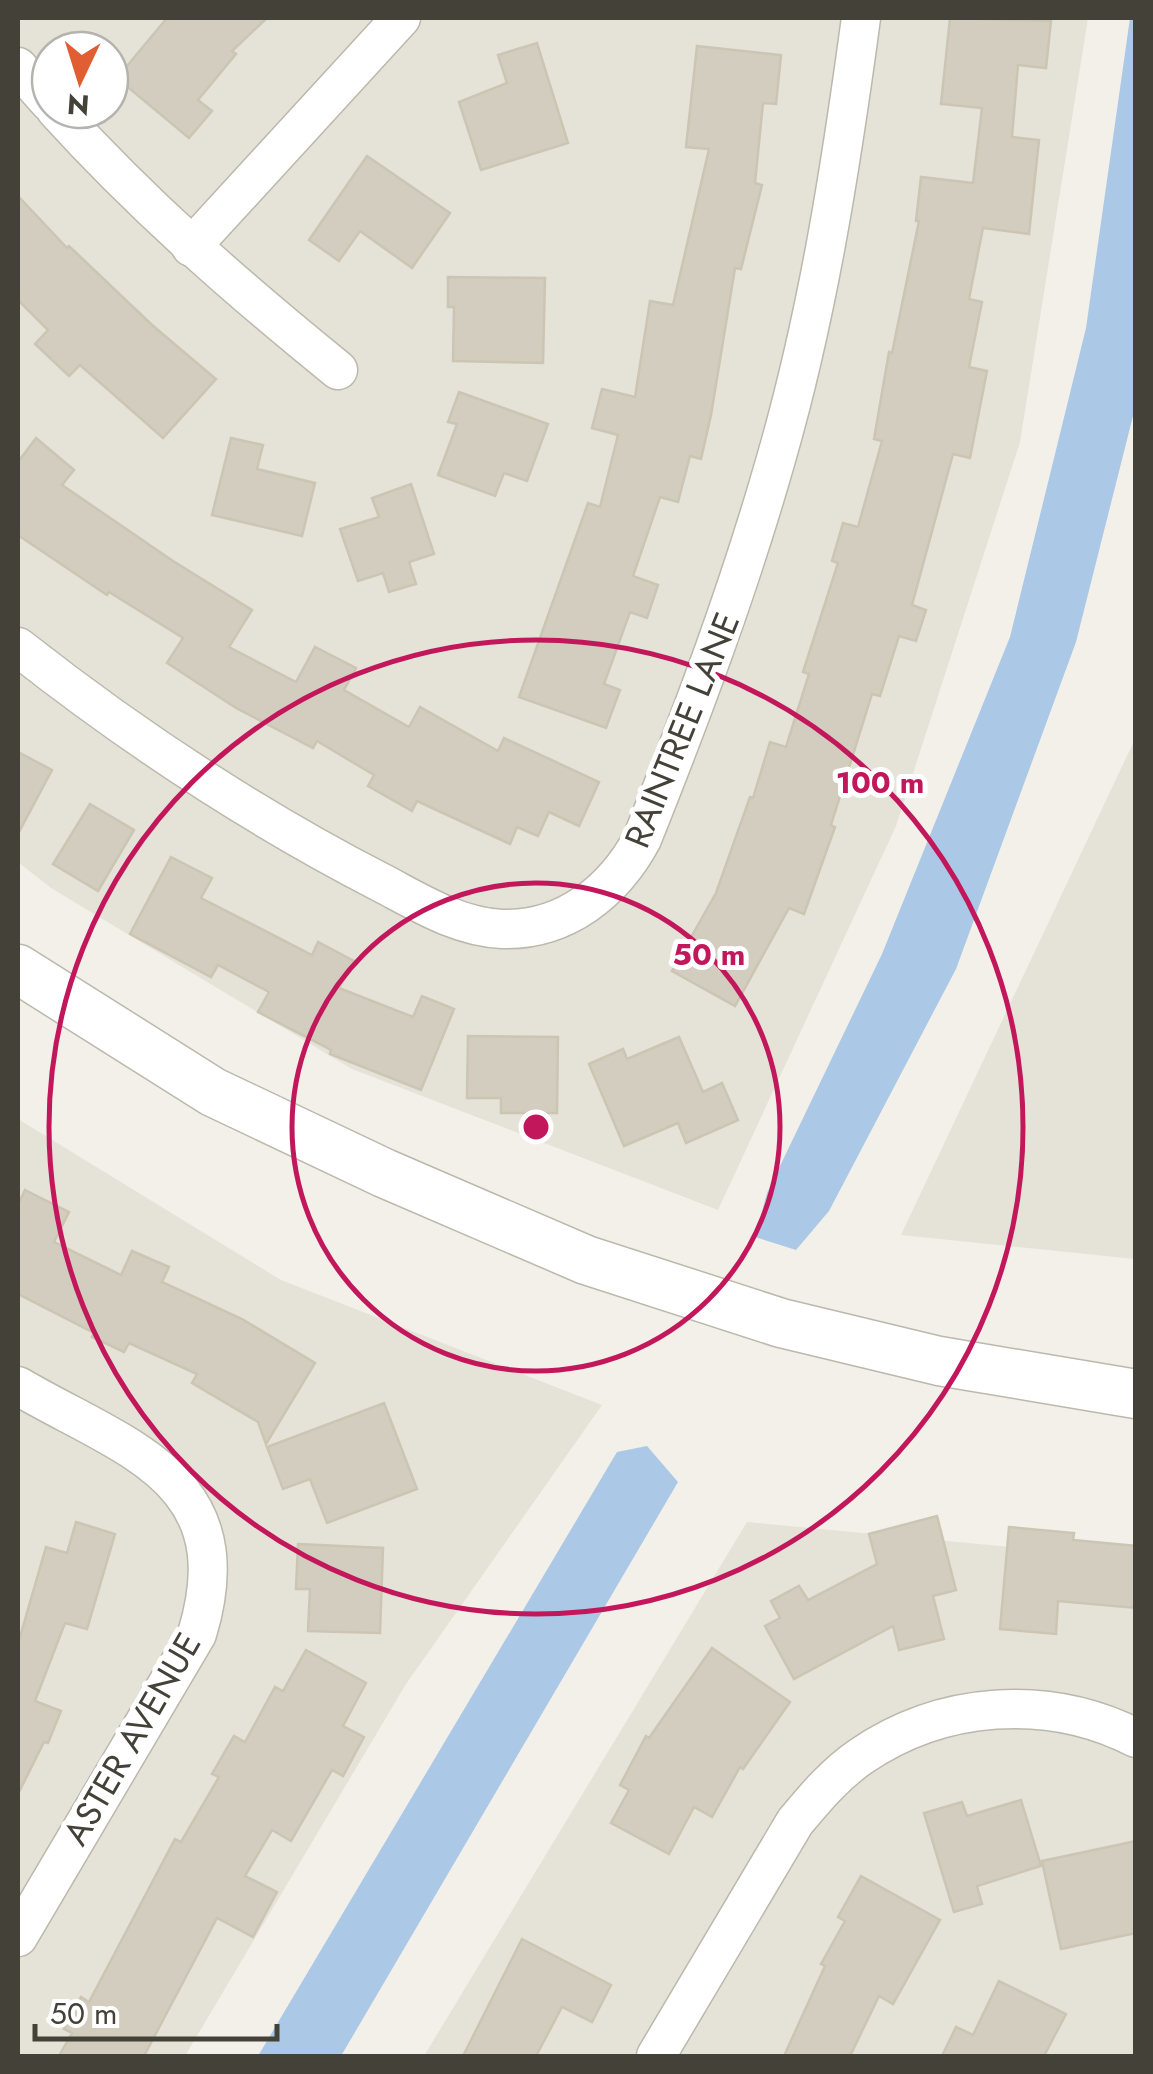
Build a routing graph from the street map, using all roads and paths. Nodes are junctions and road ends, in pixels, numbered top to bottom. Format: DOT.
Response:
graph roads {
  1 [pos="401,18"];
  2 [pos="862,18"];
  3 [pos="74,130"];
  4 [pos="191,247"];
  5 [pos="338,370"];
  6 [pos="18,647"];
  7 [pos="18,969"];
  8 [pos="18,1386"];
  9 [pos="1136,1394"];
  10 [pos="1136,1738"];
  11 [pos="18,1937"];
  12 [pos="656,2056"];
  1 -- 4 [label="street"];
  2 -- 6 [label="street, RAINTREE LANE"];
  3 -- 4 [label="street"];
  4 -- 5 [label="street"];
  7 -- 9 [label="street"];
  8 -- 11 [label="street, ASTER AVENUE"];
  10 -- 12 [label="street"];
}
